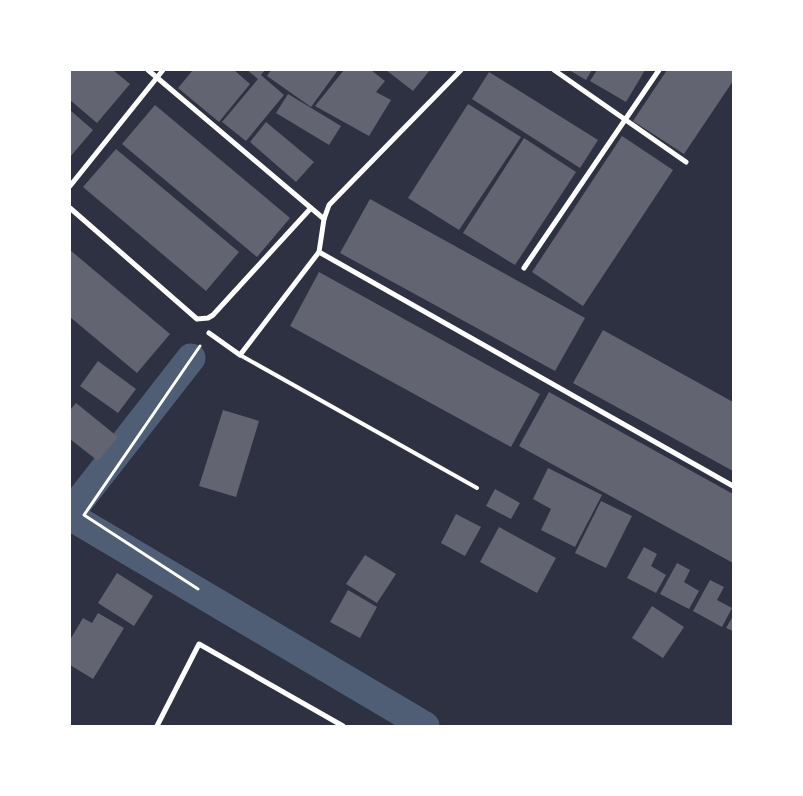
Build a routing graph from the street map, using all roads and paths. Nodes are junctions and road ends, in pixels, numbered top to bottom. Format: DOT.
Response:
graph roads {
  1 [pos="148,70"];
  2 [pos="163,70"];
  3 [pos="461,70"];
  4 [pos="554,70"];
  5 [pos="659,70"];
  6 [pos="156,77"];
  7 [pos="626,120"];
  8 [pos="686,162"];
  9 [pos="70,186"];
  10 [pos="70,208"];
  11 [pos="312,208"];
  12 [pos="324,219"];
  13 [pos="319,252"];
  14 [pos="524,268"];
  15 [pos="209,333"];
  16 [pos="240,355"];
  17 [pos="733,486"];
  18 [pos="477,488"];
  19 [pos="198,589"];
  20 [pos="157,726"];
  21 [pos="343,726"];
  1 -- 6 [label="street"];
  2 -- 6 [label="street"];
  3 -- 12 [label="street"];
  4 -- 7 [label="street"];
  5 -- 7 [label="street"];
  6 -- 9 [label="street"];
  6 -- 11 [label="street"];
  7 -- 8 [label="street"];
  7 -- 14 [label="street"];
  10 -- 11 [label="street"];
  11 -- 12 [label="street"];
  12 -- 13 [label="street"];
  13 -- 16 [label="street"];
  13 -- 17 [label="street"];
  15 -- 16 [label="street"];
  15 -- 19 [label="path"];
  16 -- 18 [label="lane"];
  20 -- 21 [label="street"];
}
